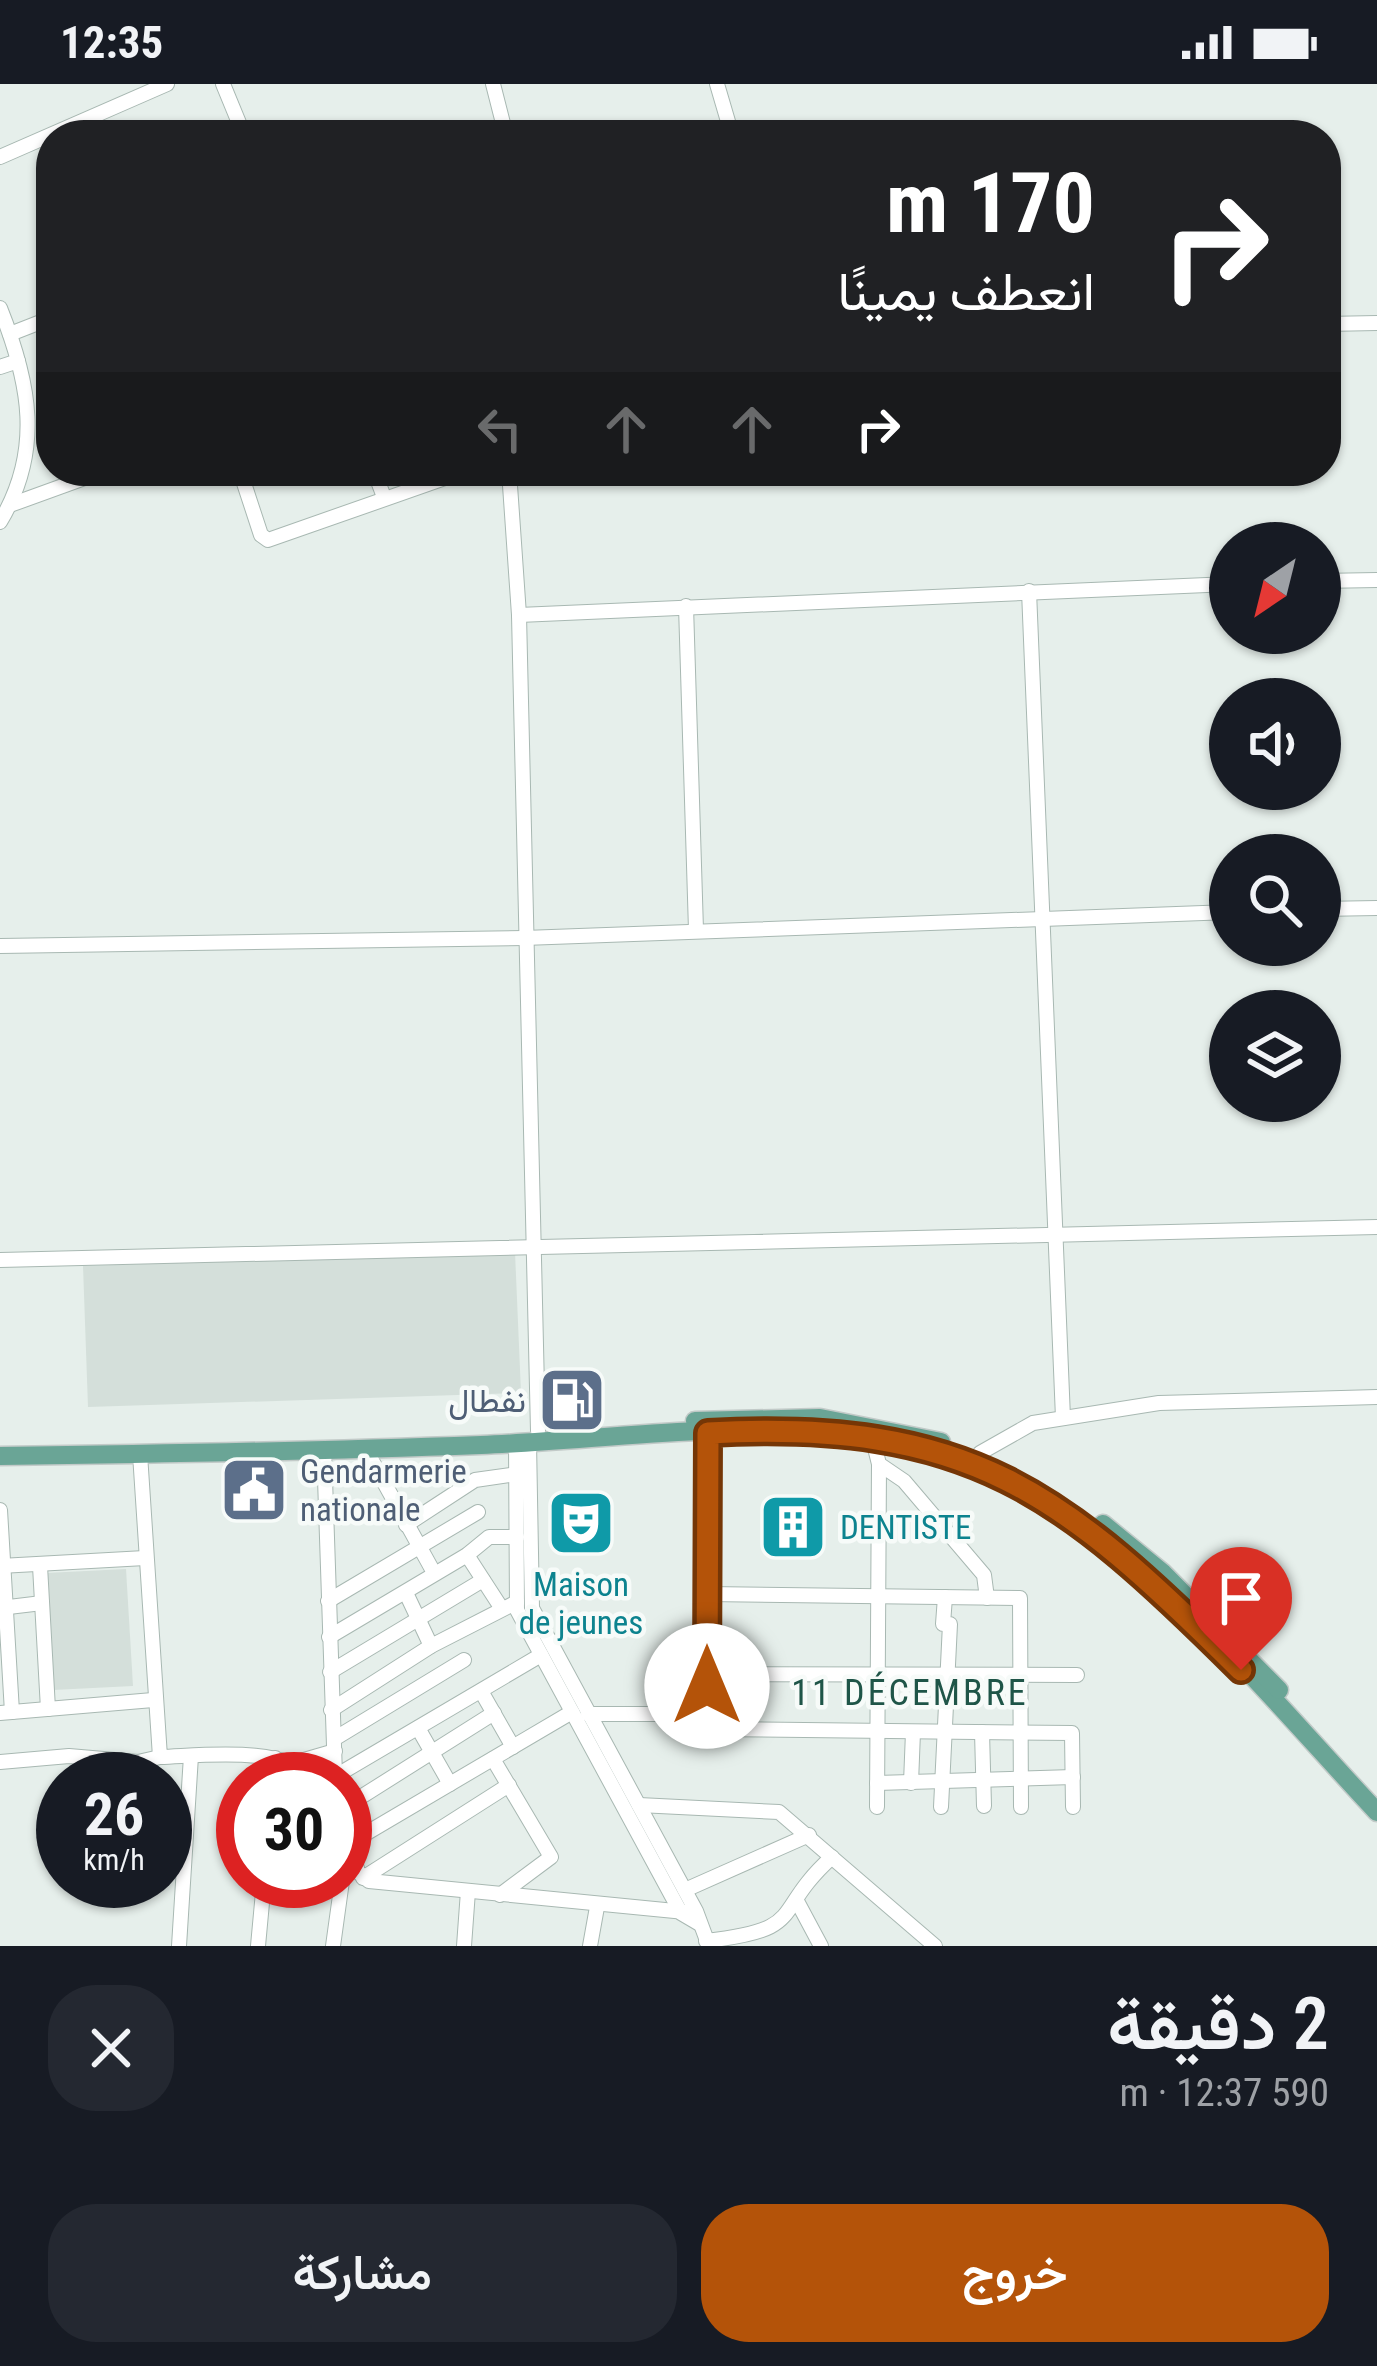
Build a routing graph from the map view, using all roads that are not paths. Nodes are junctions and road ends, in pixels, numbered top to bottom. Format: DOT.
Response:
graph roads {
  1 [pos="166,84"];
  2 [pos="223,84"];
  3 [pos="493,84"];
  4 [pos="717,84"];
  5 [pos="84,120"];
  6 [pos="238,120"];
  7 [pos="502,120"];
  8 [pos="728,120"];
  9 [pos="36,141"];
  10 [pos="0,157"];
  11 [pos="0,308"];
  12 [pos="1377,323"];
  13 [pos="36,324"];
  14 [pos="1341,324"];
  15 [pos="10,334"];
  16 [pos="18,362"];
  17 [pos="0,367"];
  18 [pos="63,486"];
  19 [pos="245,486"];
  20 [pos="380,486"];
  21 [pos="418,486"];
  22 [pos="510,486"];
  23 [pos="384,497"];
  24 [pos="10,505"];
  25 [pos="0,523"];
  26 [pos="1377,580"];
  27 [pos="1341,581"];
  28 [pos="1209,585"];
  29 [pos="1029,591"];
  30 [pos="686,606"];
  31 [pos="519,615"];
  32 [pos="1377,908"];
  33 [pos="1341,909"];
  34 [pos="1209,912"];
  35 [pos="1045,916"];
  36 [pos="696,930"];
  37 [pos="524,938"];
  38 [pos="0,946"];
  39 [pos="1377,1227"];
  40 [pos="1053,1231"];
  41 [pos="531,1245"];
  42 [pos="0,1260"];
  43 [pos="1377,1396"];
  44 [pos="1063,1418"];
  45 [pos="708,1433"];
  46 [pos="872,1436"];
  47 [pos="528,1439"];
  48 [pos="0,1446"];
  49 [pos="365,1448"];
  50 [pos="324,1449"];
  51 [pos="955,1451"];
  52 [pos="140,1454"];
  53 [pos="980,1454"];
  54 [pos="0,1456"];
  55 [pos="879,1464"];
  56 [pos="517,1474"];
  57 [pos="0,1510"];
  58 [pos="478,1512"];
  59 [pos="406,1525"];
  60 [pos="517,1538"];
  61 [pos="420,1548"];
  62 [pos="467,1556"];
  63 [pos="145,1558"];
  64 [pos="3,1566"];
  65 [pos="40,1566"];
  66 [pos="434,1571"];
  67 [pos="1159,1578"];
  68 [pos="483,1580"];
  69 [pos="406,1593"];
  70 [pos="707,1594"];
  71 [pos="878,1596"];
  72 [pos="945,1597"];
  73 [pos="987,1598"];
  74 [pos="328,1601"];
  75 [pos="517,1602"];
  76 [pos="42,1604"];
  77 [pos="4,1608"];
  78 [pos="502,1610"];
  79 [pos="418,1618"];
  80 [pos="329,1637"];
  81 [pos="431,1646"];
  82 [pos="542,1655"];
  83 [pos="464,1660"];
  84 [pos="1247,1666"];
  85 [pos="5,1667"];
  86 [pos="330,1672"];
  87 [pos="878,1673"];
  88 [pos="947,1673"];
  89 [pos="707,1674"];
  90 [pos="1019,1675"];
  91 [pos="1077,1675"];
  92 [pos="482,1691"];
  93 [pos="153,1700"];
  94 [pos="48,1709"];
  95 [pos="332,1710"];
  96 [pos="6,1713"];
  97 [pos="494,1713"];
  98 [pos="580,1713"];
  99 [pos="707,1714"];
  100 [pos="418,1727"];
  101 [pos="878,1732"];
  102 [pos="913,1732"];
  103 [pos="945,1732"];
  104 [pos="982,1732"];
  105 [pos="1020,1732"];
  106 [pos="334,1745"];
  107 [pos="513,1747"];
  108 [pos="159,1752"];
  109 [pos="319,1752"];
  110 [pos="333,1752"];
  111 [pos="432,1752"];
  112 [pos="372,1754"];
  113 [pos="36,1759"];
  114 [pos="493,1759"];
  115 [pos="0,1762"];
  116 [pos="1073,1777"];
  117 [pos="1021,1778"];
  118 [pos="981,1780"];
  119 [pos="943,1782"];
  120 [pos="911,1783"];
  121 [pos="450,1784"];
  122 [pos="877,1784"];
  123 [pos="509,1785"];
  124 [pos="372,1790"];
  125 [pos="1377,1794"];
  126 [pos="631,1804"];
  127 [pos="984,1806"];
  128 [pos="877,1807"];
  129 [pos="941,1807"];
  130 [pos="1073,1807"];
  131 [pos="1022,1808"];
  132 [pos="1377,1812"];
  133 [pos="808,1835"];
  134 [pos="372,1837"];
  135 [pos="832,1857"];
  136 [pos="372,1872"];
  137 [pos="372,1879"];
  138 [pos="685,1890"];
  139 [pos="468,1892"];
  140 [pos="500,1895"];
  141 [pos="798,1903"];
  142 [pos="596,1907"];
  143 [pos="180,1908"];
  144 [pos="262,1908"];
  145 [pos="339,1908"];
  146 [pos="691,1916"];
  147 [pos="707,1943"];
  148 [pos="178,1946"];
  149 [pos="258,1946"];
  150 [pos="333,1946"];
  151 [pos="464,1946"];
  152 [pos="590,1946"];
  153 [pos="821,1946"];
  154 [pos="934,1946"];
  1 -- 5 [label="street"];
  2 -- 6 [label="street"];
  3 -- 7 [label="street"];
  4 -- 8 [label="street"];
  9 -- 10 [label="street"];
  11 -- 15 [label="street"];
  12 -- 14 [label="street"];
  13 -- 15 [label="street"];
  15 -- 16 [label="street"];
  16 -- 17 [label="street"];
  16 -- 24 [label="street"];
  18 -- 24 [label="street"];
  19 -- 23 [label="street"];
  20 -- 23 [label="street"];
  21 -- 23 [label="street"];
  22 -- 31 [label="street"];
  24 -- 25 [label="street"];
  26 -- 27 [label="street"];
  28 -- 29 [label="street"];
  29 -- 30 [label="street"];
  29 -- 35 [label="street"];
  30 -- 31 [label="street"];
  30 -- 36 [label="street"];
  31 -- 37 [label="street"];
  32 -- 33 [label="street"];
  34 -- 35 [label="street"];
  35 -- 36 [label="street"];
  35 -- 40 [label="street"];
  36 -- 37 [label="street"];
  37 -- 38 [label="street"];
  37 -- 41 [label="street"];
  39 -- 40 [label="street"];
  40 -- 41 [label="street"];
  40 -- 44 [label="street"];
  41 -- 42 [label="street"];
  41 -- 47 [label="street"];
  43 -- 44 [label="street"];
  44 -- 53 [label="street"];
  45 -- 46 [label="main road"];
  45 -- 47 [label="main road"];
  45 -- 70 [label="street"];
  46 -- 51 [label="main road"];
  46 -- 55 [label="street"];
  47 -- 48 [label="main road"];
  47 -- 49 [label="main road"];
  47 -- 51 [label="main road"];
  47 -- 56 [label="street"];
  47 -- 98 [label="street"];
  49 -- 50 [label="main road"];
  49 -- 59 [label="street"];
  50 -- 52 [label="main road"];
  50 -- 74 [label="street"];
  51 -- 53 [label="main road"];
  51 -- 67 [label="main road"];
  52 -- 54 [label="main road"];
  52 -- 63 [label="street"];
  53 -- 67 [label="main road"];
  55 -- 71 [label="street"];
  55 -- 73 [label="street"];
  56 -- 59 [label="street"];
  56 -- 60 [label="street"];
  57 -- 64 [label="street"];
  58 -- 61 [label="street"];
  59 -- 61 [label="street"];
  60 -- 62 [label="street"];
  60 -- 75 [label="street"];
  61 -- 66 [label="street"];
  61 -- 74 [label="street"];
  62 -- 66 [label="street"];
  62 -- 68 [label="street"];
  63 -- 65 [label="street"];
  63 -- 93 [label="street"];
  64 -- 65 [label="street"];
  64 -- 77 [label="street"];
  65 -- 76 [label="street"];
  66 -- 69 [label="street"];
  67 -- 84 [label="main road"];
  68 -- 78 [label="street"];
  68 -- 79 [label="street"];
  69 -- 79 [label="street"];
  69 -- 80 [label="street"];
  70 -- 71 [label="street"];
  70 -- 89 [label="street"];
  71 -- 72 [label="street"];
  71 -- 87 [label="street"];
  72 -- 73 [label="street"];
  72 -- 88 [label="street"];
  73 -- 90 [label="street"];
  74 -- 80 [label="street"];
  75 -- 78 [label="street"];
  75 -- 82 [label="street"];
  76 -- 77 [label="street"];
  76 -- 94 [label="street"];
  77 -- 85 [label="street"];
  78 -- 81 [label="street"];
  79 -- 81 [label="street"];
  79 -- 86 [label="street"];
  80 -- 86 [label="street"];
  81 -- 95 [label="street"];
  82 -- 92 [label="street"];
  82 -- 98 [label="street"];
  83 -- 106 [label="street"];
  84 -- 125 [label="main road"];
  84 -- 132 [label="main road"];
  85 -- 96 [label="street"];
  86 -- 95 [label="street"];
  87 -- 88 [label="street"];
  87 -- 89 [label="street"];
  87 -- 101 [label="street"];
  88 -- 90 [label="street"];
  88 -- 103 [label="street"];
  89 -- 99 [label="street"];
  90 -- 91 [label="street"];
  90 -- 105 [label="street"];
  92 -- 97 [label="street"];
  92 -- 100 [label="street"];
  93 -- 94 [label="street"];
  93 -- 108 [label="street"];
  94 -- 96 [label="street"];
  95 -- 106 [label="street"];
  97 -- 107 [label="street"];
  97 -- 111 [label="street"];
  98 -- 99 [label="street"];
  98 -- 107 [label="street"];
  98 -- 126 [label="street"];
  99 -- 101 [label="street"];
  100 -- 111 [label="street"];
  100 -- 112 [label="street"];
  101 -- 102 [label="street"];
  101 -- 122 [label="street"];
  102 -- 103 [label="street"];
  102 -- 120 [label="street"];
  103 -- 104 [label="street"];
  103 -- 119 [label="street"];
  104 -- 105 [label="street"];
  104 -- 118 [label="street"];
  105 -- 116 [label="street"];
  105 -- 117 [label="street"];
  106 -- 109 [label="street"];
  106 -- 110 [label="street"];
  107 -- 114 [label="street"];
  111 -- 121 [label="street"];
  111 -- 124 [label="street"];
  113 -- 115 [label="street"];
  114 -- 121 [label="street"];
  114 -- 123 [label="street"];
  116 -- 117 [label="street"];
  116 -- 130 [label="street"];
  117 -- 118 [label="street"];
  117 -- 131 [label="street"];
  118 -- 119 [label="street"];
  118 -- 127 [label="street"];
  119 -- 120 [label="street"];
  119 -- 129 [label="street"];
  120 -- 122 [label="street"];
  121 -- 134 [label="street"];
  122 -- 128 [label="street"];
  123 -- 136 [label="street"];
  123 -- 140 [label="street"];
  126 -- 133 [label="street"];
  126 -- 138 [label="street"];
  126 -- 146 [label="street"];
  133 -- 135 [label="street"];
  133 -- 138 [label="street"];
  135 -- 141 [label="street"];
  135 -- 154 [label="street"];
  137 -- 139 [label="street"];
  138 -- 146 [label="street"];
  139 -- 140 [label="street"];
  139 -- 151 [label="street"];
  140 -- 142 [label="street"];
  141 -- 147 [label="street"];
  141 -- 153 [label="street"];
  142 -- 146 [label="street"];
  142 -- 152 [label="street"];
  143 -- 148 [label="street"];
  144 -- 149 [label="street"];
  145 -- 150 [label="street"];
  146 -- 147 [label="street"];
}
